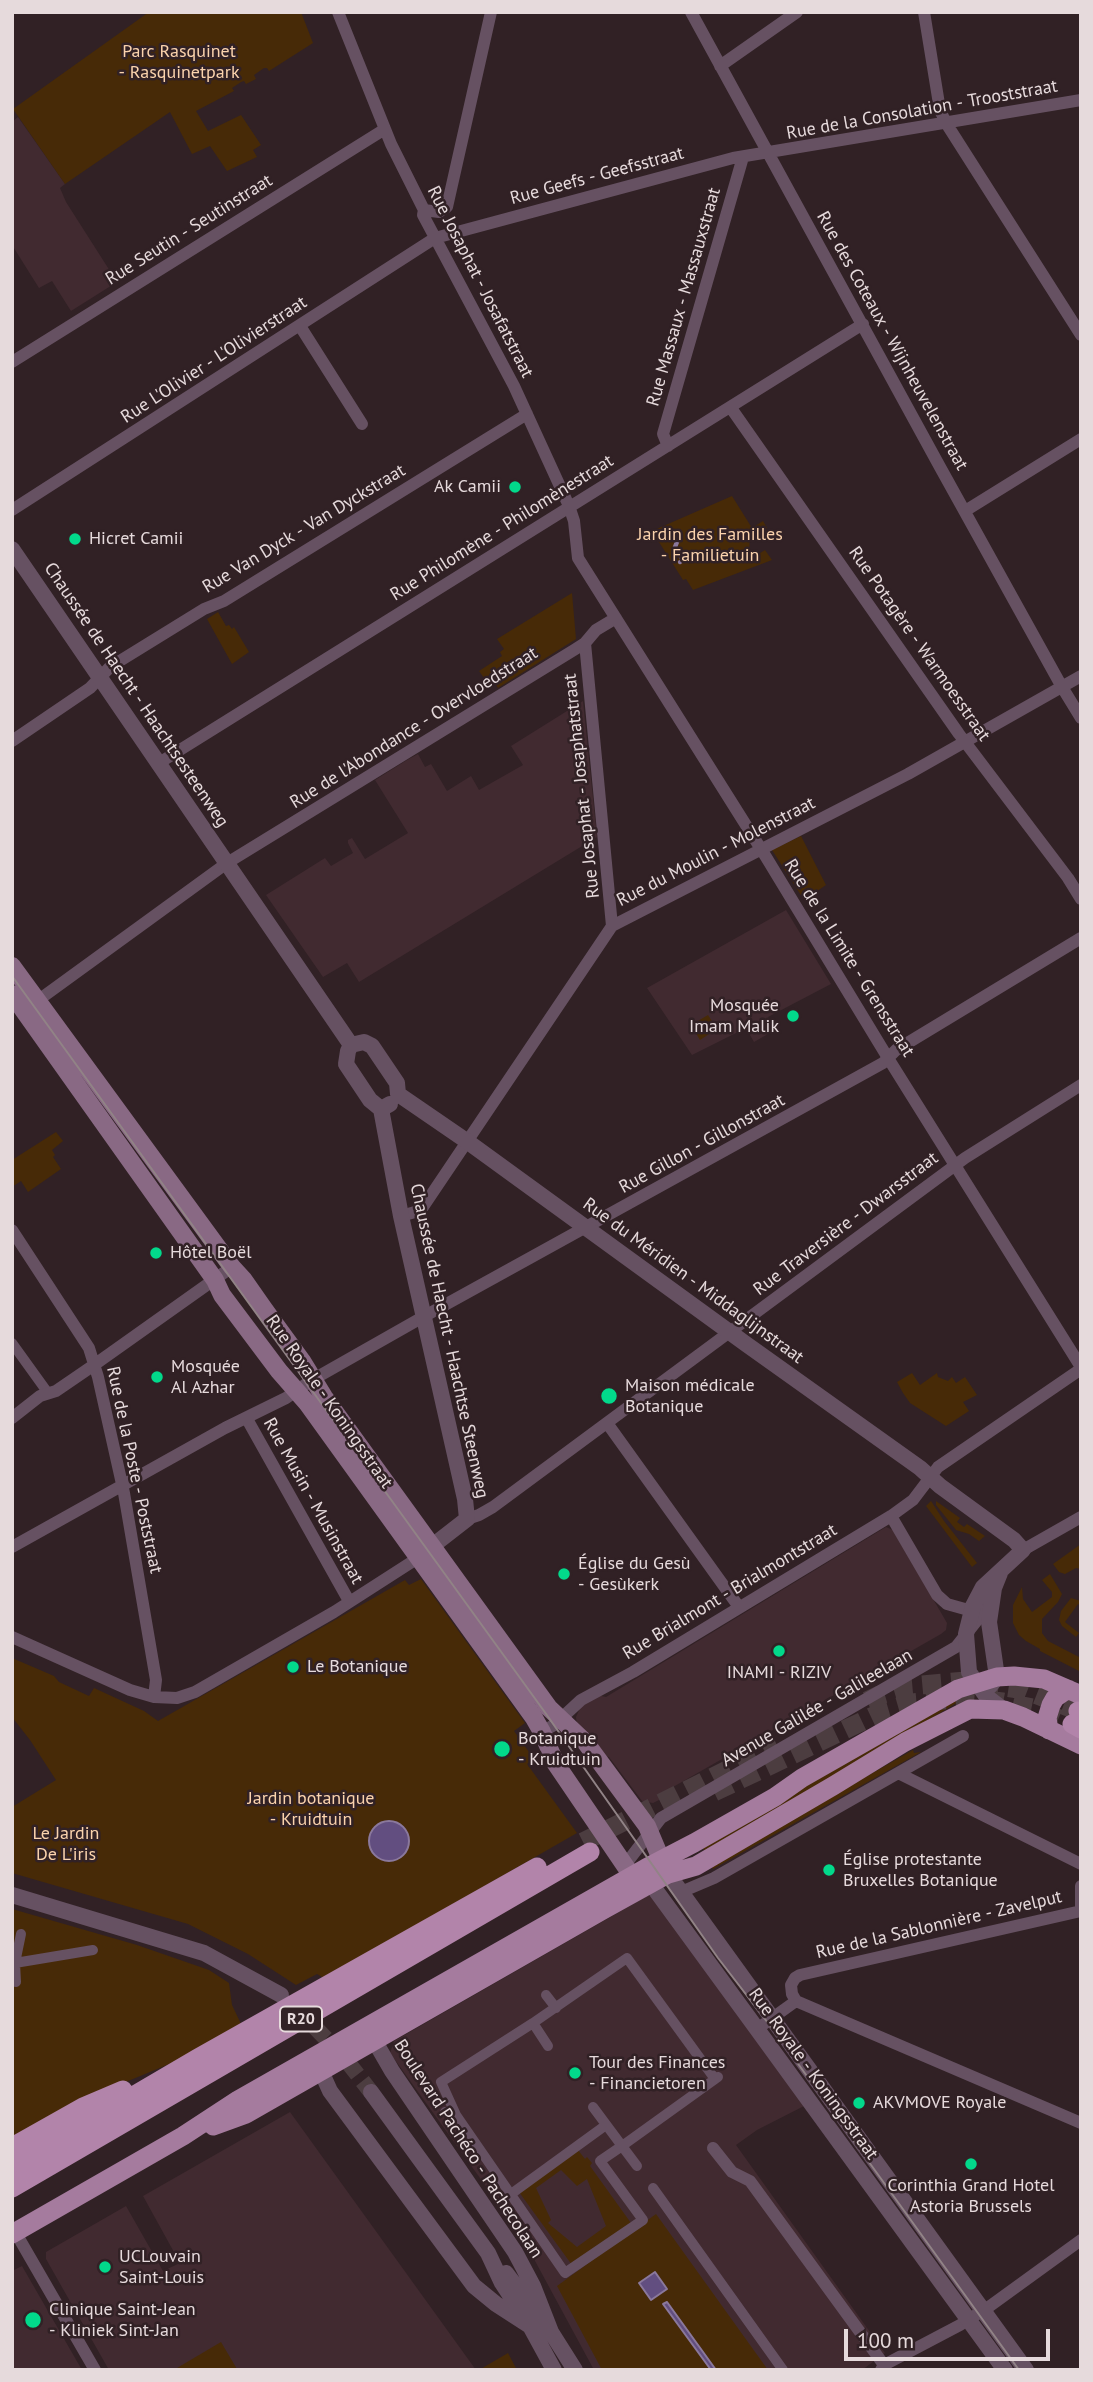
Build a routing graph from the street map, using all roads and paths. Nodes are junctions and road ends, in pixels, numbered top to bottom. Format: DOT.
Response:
graph roads {
  1 [pos="338,12"];
  2 [pos="491,12"];
  3 [pos="691,12"];
  4 [pos="797,12"];
  5 [pos="924,12"];
  6 [pos="720,66"];
  7 [pos="1081,100"];
  8 [pos="946,123"];
  9 [pos="385,129"];
  10 [pos="768,152"];
  11 [pos="743,157"];
  12 [pos="424,210"];
  13 [pos="435,238"];
  14 [pos="863,324"];
  15 [pos="300,326"];
  16 [pos="1081,335"];
  17 [pos="12,362"];
  18 [pos="731,408"];
  19 [pos="527,414"];
  20 [pos="362,424"];
  21 [pos="1081,439"];
  22 [pos="668,446"];
  23 [pos="569,506"];
  24 [pos="12,510"];
  25 [pos="965,512"];
  26 [pos="12,549"];
  27 [pos="585,568"];
  28 [pos="616,618"];
  29 [pos="585,643"];
  30 [pos="99,676"];
  31 [pos="1081,676"];
  32 [pos="1062,687"];
  33 [pos="1081,718"];
  34 [pos="12,741"];
  35 [pos="965,743"];
  36 [pos="159,763"];
  37 [pos="761,848"];
  38 [pos="227,863"];
  39 [pos="1081,899"];
  40 [pos="612,926"];
  41 [pos="1081,938"];
  42 [pos="12,966"];
  43 [pos="12,994"];
  44 [pos="30,1005"];
  45 [pos="352,1045"];
  46 [pos="888,1058"];
  47 [pos="1081,1085"];
  48 [pos="398,1094"];
  49 [pos="381,1109"];
  50 [pos="468,1142"];
  51 [pos="956,1165"];
  52 [pos="401,1216"];
  53 [pos="585,1227"];
  54 [pos="12,1230"];
  55 [pos="232,1267"];
  56 [pos="215,1280"];
  57 [pos="423,1317"];
  58 [pos="730,1332"];
  59 [pos="12,1343"];
  60 [pos="94,1365"];
  61 [pos="1081,1368"];
  62 [pos="312,1380"];
  63 [pos="297,1391"];
  64 [pos="48,1393"];
  65 [pos="12,1418"];
  66 [pos="247,1419"];
  67 [pos="607,1423"];
  68 [pos="931,1477"];
  69 [pos="122,1486"];
  70 [pos="891,1516"];
  71 [pos="1081,1517"];
  72 [pos="467,1519"];
  73 [pos="12,1547"];
  74 [pos="1023,1550"];
  75 [pos="425,1552"];
  76 [pos="1002,1568"];
  77 [pos="349,1601"];
  78 [pos="992,1601"];
  79 [pos="739,1607"];
  80 [pos="972,1611"];
  81 [pos="966,1634"];
  82 [pos="12,1637"];
  83 [pos="997,1677"];
  84 [pos="980,1688"];
  85 [pos="154,1697"];
  86 [pos="970,1709"];
  87 [pos="1004,1710"];
  88 [pos="1077,1710"];
  89 [pos="560,1719"];
  90 [pos="1049,1730"];
  91 [pos="542,1732"];
  92 [pos="964,1736"];
  93 [pos="1081,1745"];
  94 [pos="898,1773"];
  95 [pos="650,1833"];
  96 [pos="1081,1864"];
  97 [pos="664,1867"];
  98 [pos="635,1875"];
  99 [pos="1081,1886"];
  100 [pos="687,1890"];
  101 [pos="12,1895"];
  102 [pos="1081,1908"];
  103 [pos="22,1934"];
  104 [pos="93,1950"];
  105 [pos="15,1963"];
  106 [pos="16,1982"];
  107 [pos="281,1995"];
  108 [pos="548,1995"];
  109 [pos="796,2001"];
  110 [pos="556,2008"];
  111 [pos="773,2017"];
  112 [pos="533,2023"];
  113 [pos="757,2029"];
  114 [pos="371,2034"];
  115 [pos="548,2046"];
  116 [pos="198,2058"];
  117 [pos="317,2064"];
  118 [pos="371,2092"];
  119 [pos="593,2107"];
  120 [pos="445,2112"];
  121 [pos="456,2115"];
  122 [pos="1081,2123"];
  123 [pos="606,2125"];
  124 [pos="622,2146"];
  125 [pos="12,2147"];
  126 [pos="713,2147"];
  127 [pos="637,2166"];
  128 [pos="12,2167"];
  129 [pos="12,2188"];
  130 [pos="653,2188"];
  131 [pos="511,2194"];
  132 [pos="13,2231"];
  133 [pos="1081,2240"];
  134 [pos="488,2253"];
  135 [pos="984,2310"];
  136 [pos="968,2320"];
  137 [pos="530,2326"];
  138 [pos="551,2332"];
  139 [pos="882,2368"];
  140 [pos="95,2370"];
  141 [pos="554,2370"];
  142 [pos="575,2370"];
  143 [pos="783,2370"];
  144 [pos="1005,2370"];
  145 [pos="1026,2370"];
  1 -- 9 [label="street, Rue Josaphat - Josafatstraat"];
  2 -- 12 [label="street"];
  3 -- 6 [label="street, Rue des Coteaux - Wijnheuvelenstraat"];
  4 -- 6 [label="street"];
  5 -- 8 [label="street"];
  6 -- 10 [label="street, Rue des Coteaux - Wijnheuvelenstraat"];
  7 -- 8 [label="street, Rue de la Consolation - Trooststraat"];
  8 -- 10 [label="street, Rue de la Consolation - Trooststraat"];
  8 -- 16 [label="street"];
  9 -- 12 [label="street, Rue Josaphat - Josafatstraat"];
  9 -- 17 [label="street, Rue Seutin - Seutinstraat"];
  10 -- 11 [label="street, Rue Geefs - Geefsstraat"];
  10 -- 14 [label="street, Rue des Coteaux - Wijnheuvelenstraat"];
  11 -- 13 [label="street, Rue Geefs - Geefsstraat"];
  11 -- 22 [label="street, Rue Massaux - Massauxstraat"];
  12 -- 13 [label="street, Rue Josaphat - Josafatstraat"];
  13 -- 15 [label="street, Rue L'Olivier - L'Olivierstraat"];
  13 -- 19 [label="street, Rue Josaphat - Josafatstraat"];
  14 -- 18 [label="street, Rue Philomène - Philomènestraat"];
  14 -- 25 [label="street, Rue des Coteaux - Wijnheuvelenstraat"];
  15 -- 20 [label="street"];
  15 -- 24 [label="street, Rue L'Olivier - L'Olivierstraat"];
  18 -- 22 [label="street, Rue Philomène - Philomènestraat"];
  18 -- 35 [label="street, Rue Potagère - Warmoesstraat"];
  19 -- 23 [label="street, Rue Josaphat - Josafatstraat"];
  19 -- 30 [label="street, Rue Van Dyck - Van Dyckstraat"];
  21 -- 25 [label="street"];
  22 -- 23 [label="street, Rue Philomène - Philomènestraat"];
  23 -- 27 [label="street, Rue Josaphat - Josafatstraat"];
  23 -- 36 [label="street, Rue Philomène - Philomènestraat"];
  25 -- 32 [label="street, Rue des Coteaux - Wijnheuvelenstraat"];
  26 -- 30 [label="street, Chaussée de Haecht - Haachtsesteenweg"];
  27 -- 28 [label="street, Rue de la Limite - Grensstraat"];
  28 -- 29 [label="street, Rue de l'Abondance - Overvloedstraat"];
  28 -- 37 [label="street, Rue de la Limite - Grensstraat"];
  29 -- 38 [label="street, Rue de l'Abondance - Overvloedstraat"];
  29 -- 40 [label="street, Rue Josaphat - Josaphatstraat"];
  30 -- 34 [label="street, Rue Van Dyck - Van Dyckstraat"];
  30 -- 36 [label="street, Chaussée de Haecht - Haachtsesteenweg"];
  31 -- 32 [label="street, Rue du Moulin - Molenstraat"];
  32 -- 33 [label="street, Rue des Coteaux - Wijnheuvelenstraat"];
  32 -- 35 [label="street, Rue du Moulin - Molenstraat"];
  35 -- 37 [label="street, Rue du Moulin - Molenstraat"];
  35 -- 39 [label="street, Rue Potagère - Warmoesstraat"];
  36 -- 38 [label="street, Chaussée de Haecht - Haachtsesteenweg"];
  37 -- 40 [label="street, Rue du Moulin - Molenstraat"];
  37 -- 46 [label="street, Rue de la Limite - Grensstraat"];
  38 -- 44 [label="street, Rue de l'Abondance - Overvloedstraat"];
  38 -- 45 [label="street"];
  40 -- 50 [label="street, Rue du Moulin - Molenstraat"];
  41 -- 46 [label="street, Rue Gillon - Gillonstraat"];
  42 -- 44 [label="main road, Rue Royale - Koningsstraat"];
  43 -- 44 [label="main road, Rue Royale - Koningsstraat"];
  44 -- 55 [label="main road, Rue Royale - Koningsstraat"];
  44 -- 56 [label="main road, Rue Royale - Koningsstraat"];
  45 -- 48 [label="street"];
  45 -- 49 [label="street"];
  46 -- 51 [label="street, Rue de la Limite - Grensstraat"];
  46 -- 53 [label="street, Rue Gillon - Gillonstraat"];
  47 -- 51 [label="street, Rue Traversière - Dwarsstraat"];
  48 -- 49 [label="street"];
  48 -- 50 [label="street, Rue du Méridien - Middaglijnstraat"];
  49 -- 52 [label="street, Chaussée de Haecht - Haachtse Steenweg"];
  50 -- 52 [label="street, Rue du Moulin - Molenstraat"];
  50 -- 53 [label="street, Rue du Méridien - Middaglijnstraat"];
  51 -- 58 [label="street, Rue Traversière - Dwarsstraat"];
  51 -- 61 [label="street, Rue de la Limite - Grensstraat"];
  52 -- 57 [label="street, Chaussée de Haecht - Haachtse Steenweg"];
  53 -- 57 [label="street, Rue Gillon - Gillonstraat"];
  53 -- 58 [label="street, Rue du Méridien - Middaglijnstraat"];
  54 -- 60 [label="street, Rue de la Poste - Poststraat"];
  55 -- 56 [label="street"];
  55 -- 62 [label="main road, Rue Royale - Koningsstraat"];
  56 -- 60 [label="street"];
  56 -- 63 [label="main road, Rue Royale - Koningsstraat"];
  57 -- 62 [label="street, Rue Gillon - Gillonstraat"];
  57 -- 72 [label="street, Chaussée de Haecht - Haachtse Steenweg"];
  58 -- 67 [label="street, Rue Traversière - Dwarsstraat"];
  58 -- 68 [label="street, Rue du Méridien - Middaglijnstraat"];
  59 -- 64 [label="street"];
  60 -- 64 [label="street"];
  60 -- 69 [label="street, Rue de la Poste - Poststraat"];
  61 -- 68 [label="street, Rue Brialmont - Brialmontstraat"];
  62 -- 63 [label="street, Rue Gillon - Gillonstraat"];
  62 -- 75 [label="main road, Rue Royale - Koningsstraat"];
  63 -- 66 [label="street, Rue Gillon - Gillonstraat"];
  63 -- 75 [label="main road, Rue Royale - Koningsstraat"];
  64 -- 65 [label="street"];
  66 -- 69 [label="street, Rue Gillon - Gillonstraat"];
  66 -- 77 [label="street, Rue Musin - Musinstraat"];
  67 -- 72 [label="street, Rue Traversière - Dwarsstraat"];
  67 -- 79 [label="street"];
  68 -- 70 [label="street, Rue Brialmont - Brialmontstraat"];
  68 -- 74 [label="street, Rue du Méridien - Middaglijnstraat"];
  69 -- 73 [label="street, Rue Gillon - Gillonstraat"];
  69 -- 85 [label="street, Rue de la Poste - Poststraat"];
  70 -- 79 [label="street, Rue Brialmont - Brialmontstraat"];
  70 -- 80 [label="street"];
  71 -- 74 [label="street"];
  72 -- 75 [label="street, Chaussée de Haecht - Haachtse Steenweg"];
  74 -- 76 [label="street"];
  75 -- 77 [label="street"];
  75 -- 89 [label="main road, Rue Royale - Koningsstraat"];
  75 -- 91 [label="main road, Rue Royale - Koningsstraat"];
  76 -- 78 [label="street"];
  76 -- 80 [label="street"];
  77 -- 85 [label="street"];
  78 -- 81 [label="street, Avenue Galilée - Galileelaan"];
  78 -- 83 [label="street"];
  79 -- 89 [label="street, Rue Brialmont - Brialmontstraat"];
  80 -- 81 [label="street"];
  81 -- 84 [label="street"];
  81 -- 95 [label="street, Avenue Galilée - Galileelaan"];
  82 -- 85 [label="street"];
  83 -- 84 [label="main road"];
  83 -- 88 [label="main road"];
  84 -- 86 [label="street"];
  84 -- 87 [label="street"];
  84 -- 97 [label="main road"];
  86 -- 87 [label="main road"];
  86 -- 97 [label="main road"];
  87 -- 90 [label="main road"];
  88 -- 90 [label="main road"];
  89 -- 91 [label="street, Rue Brialmont - Brialmontstraat"];
  89 -- 95 [label="main road, Rue Royale - Koningsstraat"];
  90 -- 93 [label="main road"];
  91 -- 98 [label="main road, Rue Royale - Koningsstraat"];
  92 -- 94 [label="street"];
  94 -- 96 [label="street"];
  94 -- 100 [label="street"];
  95 -- 97 [label="main road, Rue Royale - Koningsstraat"];
  95 -- 98 [label="street"];
  97 -- 98 [label="main road"];
  97 -- 100 [label="street, Rue Royale - Koningsstraat"];
  98 -- 113 [label="street, Rue Royale - Koningsstraat"];
  98 -- 114 [label="main road"];
  99 -- 102 [label="street"];
  100 -- 111 [label="street, Rue Royale - Koningsstraat"];
  101 -- 107 [label="street"];
  102 -- 109 [label="street, Rue de la Sablonnière - Zavelput"];
  103 -- 105 [label="street"];
  104 -- 105 [label="street"];
  105 -- 106 [label="street"];
  108 -- 110 [label="street"];
  109 -- 111 [label="street"];
  109 -- 122 [label="street"];
  110 -- 112 [label="street"];
  110 -- 124 [label="street"];
  111 -- 113 [label="street"];
  111 -- 135 [label="street, Rue Royale - Koningsstraat"];
  112 -- 115 [label="street"];
  112 -- 121 [label="street"];
  113 -- 136 [label="street, Rue Royale - Koningsstraat"];
  114 -- 117 [label="main road"];
  114 -- 138 [label="street, Boulevard Pachéco - Pachecolaan"];
  116 -- 125 [label="highway, R20"];
  116 -- 128 [label="highway, R20"];
  116 -- 129 [label="highway, R20"];
  117 -- 132 [label="main road"];
  117 -- 137 [label="street, Boulevard Pachéco - Pachecolaan"];
  118 -- 134 [label="street, Boulevard Pachéco - Pachecolaan"];
  119 -- 123 [label="street"];
  120 -- 121 [label="street"];
  121 -- 131 [label="street"];
  123 -- 124 [label="street"];
  123 -- 131 [label="street"];
  124 -- 127 [label="street"];
  124 -- 131 [label="street"];
  126 -- 139 [label="street"];
  130 -- 143 [label="street"];
  132 -- 140 [label="street"];
  133 -- 135 [label="street"];
  134 -- 137 [label="street, Boulevard Pachéco - Pachecolaan"];
  134 -- 138 [label="street, Boulevard Pachéco - Pachecolaan"];
  135 -- 136 [label="street"];
  135 -- 145 [label="street, Rue Royale - Koningsstraat"];
  136 -- 139 [label="street"];
  136 -- 144 [label="street, Rue Royale - Koningsstraat"];
  137 -- 141 [label="street, Boulevard Pachéco - Pachecolaan"];
  138 -- 142 [label="street, Boulevard Pachéco - Pachecolaan"];
}
